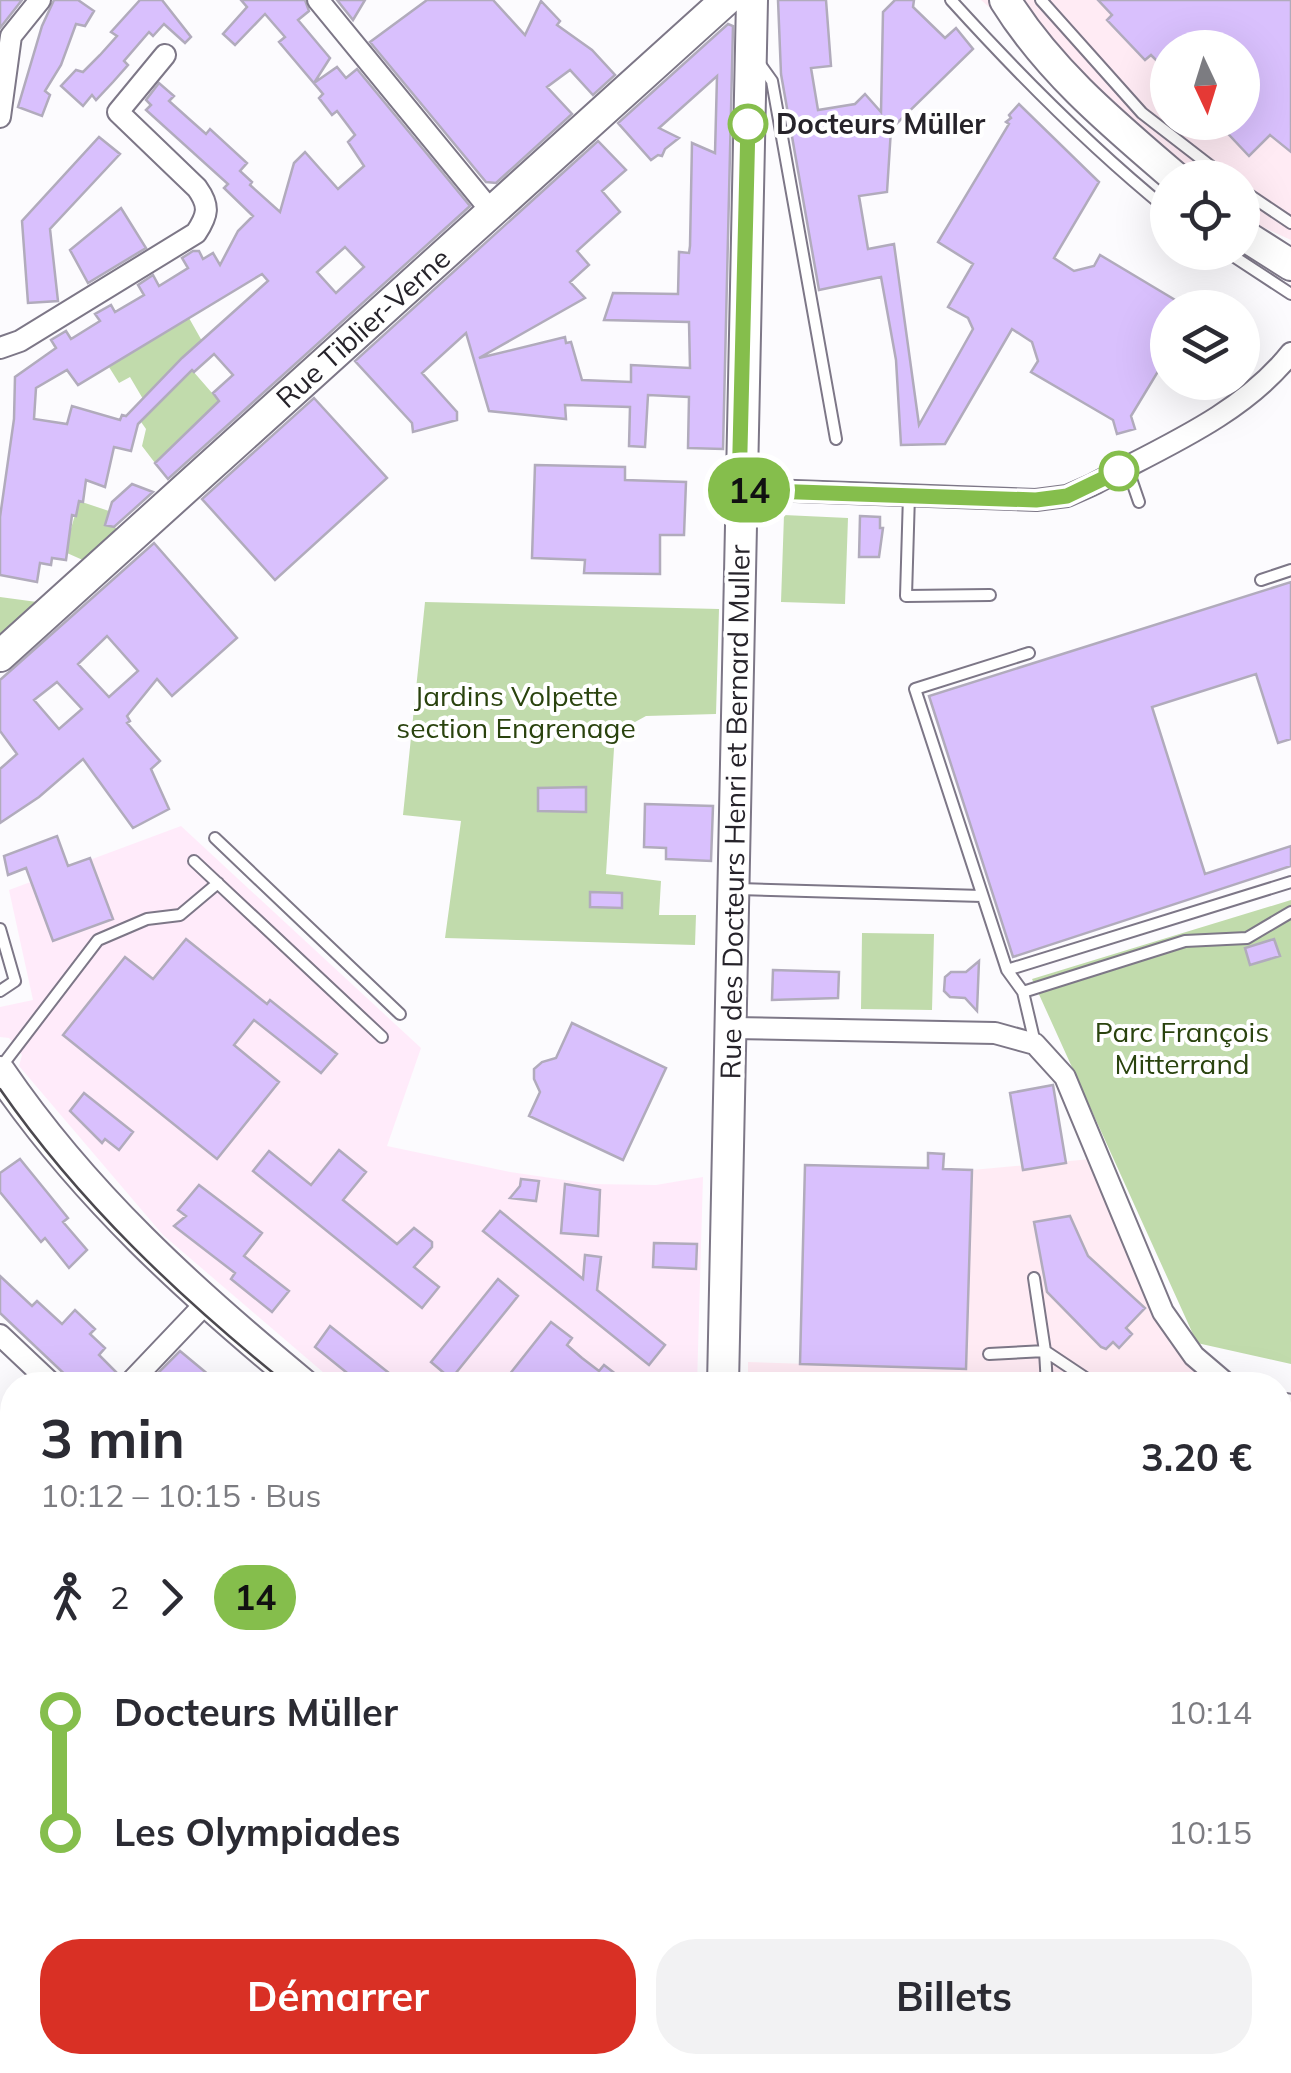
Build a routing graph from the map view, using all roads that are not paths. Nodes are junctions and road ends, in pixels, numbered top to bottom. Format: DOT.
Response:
graph roads {
  1 [pos="40,0"];
  2 [pos="318,0"];
  3 [pos="726,0"];
  4 [pos="752,0"];
  5 [pos="951,0"];
  6 [pos="1005,0"];
  7 [pos="1041,0"];
  8 [pos="6,44"];
  9 [pos="751,50"];
  10 [pos="165,55"];
  11 [pos="0,117"];
  12 [pos="1155,160"];
  13 [pos="1203,160"];
  14 [pos="1150,195"];
  15 [pos="1260,202"];
  16 [pos="492,212"];
  17 [pos="1291,223"];
  18 [pos="1260,245"];
  19 [pos="1291,265"];
  20 [pos="1255,270"];
  21 [pos="1291,294"];
  22 [pos="0,348"];
  23 [pos="1291,353"];
  24 [pos="836,438"];
  25 [pos="1127,466"];
  26 [pos="739,490"];
  27 [pos="909,495"];
  28 [pos="1138,502"];
  29 [pos="1291,570"];
  30 [pos="1262,580"];
  31 [pos="990,595"];
  32 [pos="1029,653"];
  33 [pos="0,656"];
  34 [pos="215,838"];
  35 [pos="194,860"];
  36 [pos="1291,882"];
  37 [pos="218,883"];
  38 [pos="733,889"];
  39 [pos="982,896"];
  40 [pos="1291,912"];
  41 [pos="0,929"];
  42 [pos="1007,970"];
  43 [pos="0,991"];
  44 [pos="1023,992"];
  45 [pos="400,1014"];
  46 [pos="732,1028"];
  47 [pos="382,1036"];
  48 [pos="1035,1044"];
  49 [pos="0,1070"];
  50 [pos="1034,1278"];
  51 [pos="206,1304"];
  52 [pos="0,1334"];
  53 [pos="1046,1351"];
  54 [pos="989,1354"];
  55 [pos="39,1372"];
  56 [pos="141,1372"];
  57 [pos="288,1372"];
  58 [pos="724,1372"];
  59 [pos="1047,1372"];
  60 [pos="1077,1372"];
  61 [pos="1213,1372"];
  1 -- 8 [label="street"];
  2 -- 16 [label="street"];
  3 -- 16 [label="main road, Rue Tiblier-Verne"];
  4 -- 9 [label="main road, Rue des Docteurs Henri et Bernard Muller"];
  5 -- 14 [label="lane"];
  6 -- 12 [label="main road"];
  7 -- 13 [label="lane"];
  8 -- 11 [label="street"];
  9 -- 24 [label="lane"];
  9 -- 26 [label="main road, Rue des Docteurs Henri et Bernard Muller"];
  10 -- 22 [label="street"];
  15 -- 17 [label="lane"];
  16 -- 33 [label="main road, Rue Tiblier-Verne"];
  18 -- 19 [label="main road"];
  20 -- 21 [label="lane"];
  23 -- 25 [label="street"];
  25 -- 27 [label="street"];
  25 -- 28 [label="lane"];
  26 -- 27 [label="street"];
  26 -- 38 [label="main road, Rue des Docteurs Henri et Bernard Muller"];
  27 -- 31 [label="lane"];
  29 -- 30 [label="lane"];
  32 -- 39 [label="lane"];
  34 -- 45 [label="lane"];
  35 -- 37 [label="lane"];
  36 -- 42 [label="lane"];
  37 -- 47 [label="lane"];
  37 -- 49 [label="lane"];
  38 -- 39 [label="lane"];
  38 -- 46 [label="main road, Rue des Docteurs Henri et Bernard Muller"];
  39 -- 42 [label="lane"];
  40 -- 44 [label="lane"];
  41 -- 43 [label="lane"];
  42 -- 44 [label="lane"];
  44 -- 48 [label="lane"];
  46 -- 48 [label="street"];
  46 -- 58 [label="main road, Rue des Docteurs Henri et Bernard Muller"];
  48 -- 61 [label="street"];
  49 -- 51 [label="main road"];
  50 -- 53 [label="lane"];
  51 -- 56 [label="street"];
  51 -- 57 [label="main road"];
  52 -- 55 [label="street"];
  53 -- 54 [label="lane"];
  53 -- 59 [label="lane"];
  53 -- 60 [label="lane"];
}
